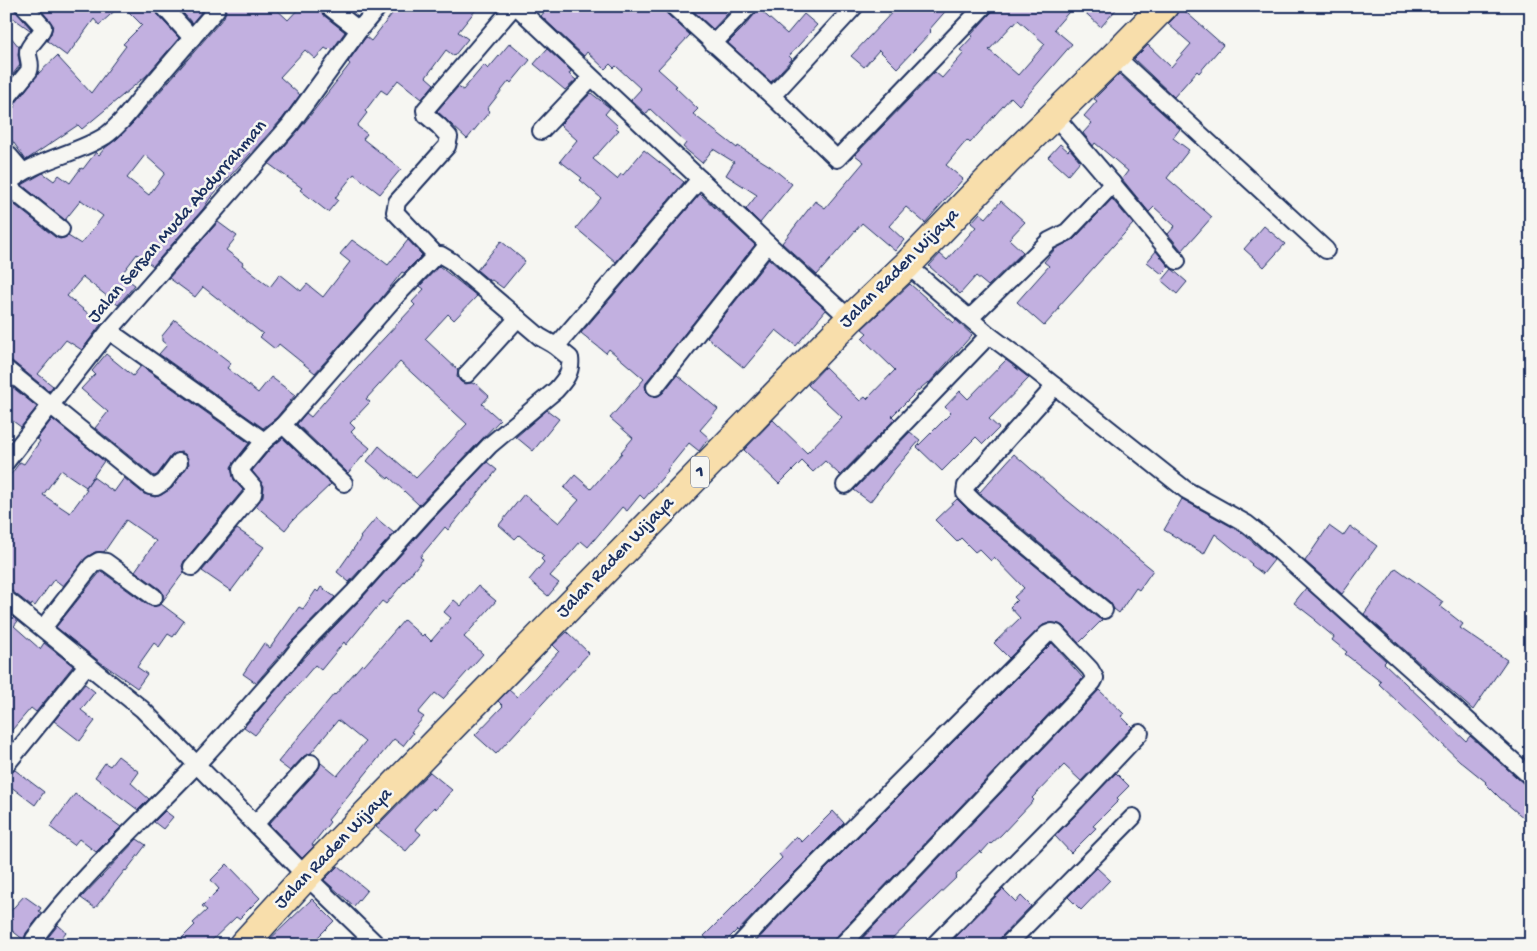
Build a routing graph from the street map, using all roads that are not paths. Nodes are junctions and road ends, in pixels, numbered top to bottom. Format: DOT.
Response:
graph roads {
  1 [pos="24,6"];
  2 [pos="163,6"];
  3 [pos="328,6"];
  4 [pos="379,6"];
  5 [pos="673,6"];
  6 [pos="750,6"];
  7 [pos="856,6"];
  8 [pos="984,6"];
  9 [pos="1164,6"];
  10 [pos="523,9"];
  11 [pos="216,10"];
  12 [pos="359,30"];
  13 [pos="192,38"];
  14 [pos="713,44"];
  15 [pos="1115,56"];
  16 [pos="591,78"];
  17 [pos="772,96"];
  18 [pos="6,98"];
  19 [pos="1054,115"];
  20 [pos="541,131"];
  21 [pos="6,152"];
  22 [pos="23,172"];
  23 [pos="700,179"];
  24 [pos="1112,183"];
  25 [pos="61,229"];
  26 [pos="768,244"];
  27 [pos="1326,250"];
  28 [pos="436,255"];
  29 [pos="1177,261"];
  30 [pos="907,265"];
  31 [pos="518,318"];
  32 [pos="970,318"];
  33 [pos="850,319"];
  34 [pos="109,330"];
  35 [pos="989,335"];
  36 [pos="554,344"];
  37 [pos="6,368"];
  38 [pos="467,374"];
  39 [pos="1055,386"];
  40 [pos="655,387"];
  41 [pos="51,405"];
  42 [pos="283,425"];
  43 [pos="264,442"];
  44 [pos="6,462"];
  45 [pos="179,462"];
  46 [pos="344,483"];
  47 [pos="845,485"];
  48 [pos="192,567"];
  49 [pos="154,597"];
  50 [pos="6,599"];
  51 [pos="1104,610"];
  52 [pos="43,628"];
  53 [pos="87,665"];
  54 [pos="1140,733"];
  55 [pos="197,763"];
  56 [pos="311,763"];
  57 [pos="6,765"];
  58 [pos="1531,776"];
  59 [pos="1133,817"];
  60 [pos="256,823"];
  61 [pos="306,876"];
  62 [pos="34,939"];
  63 [pos="243,945"];
  64 [pos="377,945"];
  65 [pos="739,945"];
  66 [pos="842,945"];
  67 [pos="934,945"];
  68 [pos="1007,945"];
  1 -- 18 [label="street"];
  2 -- 13 [label="street"];
  3 -- 12 [label="street"];
  4 -- 12 [label="street, Jalan Sersan Muda Abdurrahman"];
  5 -- 14 [label="street"];
  6 -- 14 [label="street"];
  7 -- 17 [label="street"];
  8 -- 17 [label="street"];
  9 -- 15 [label="highway, Jalan Raden Wijaya / 1"];
  10 -- 16 [label="street"];
  10 -- 28 [label="street"];
  11 -- 13 [label="street"];
  12 -- 34 [label="street, Jalan Sersan Muda Abdurrahman"];
  13 -- 22 [label="street"];
  14 -- 17 [label="street"];
  15 -- 19 [label="highway, Jalan Raden Wijaya / 1"];
  15 -- 27 [label="street"];
  16 -- 20 [label="street"];
  16 -- 23 [label="street"];
  19 -- 24 [label="street"];
  19 -- 30 [label="highway, Jalan Raden Wijaya / 1"];
  21 -- 22 [label="street"];
  22 -- 25 [label="street"];
  23 -- 26 [label="street"];
  23 -- 36 [label="street"];
  24 -- 29 [label="street"];
  24 -- 32 [label="street"];
  26 -- 33 [label="street"];
  26 -- 40 [label="street"];
  28 -- 31 [label="street"];
  28 -- 42 [label="street"];
  30 -- 32 [label="street"];
  30 -- 33 [label="highway, Jalan Raden Wijaya / 1"];
  31 -- 36 [label="street"];
  31 -- 38 [label="street"];
  32 -- 35 [label="street"];
  33 -- 61 [label="highway, Jalan Raden Wijaya / 1"];
  34 -- 41 [label="street, Jalan Sersan Muda Abdurrahman"];
  34 -- 43 [label="street"];
  35 -- 39 [label="street"];
  35 -- 47 [label="street"];
  36 -- 55 [label="street"];
  37 -- 41 [label="street"];
  39 -- 51 [label="street"];
  39 -- 58 [label="street"];
  41 -- 44 [label="street, Jalan Sersan Muda Abdurrahman"];
  41 -- 45 [label="street"];
  42 -- 43 [label="street"];
  42 -- 46 [label="street"];
  43 -- 48 [label="street"];
  49 -- 52 [label="street"];
  50 -- 52 [label="street"];
  52 -- 53 [label="street"];
  53 -- 55 [label="street"];
  53 -- 57 [label="street"];
  54 -- 67 [label="street"];
  55 -- 60 [label="street"];
  55 -- 62 [label="street"];
  56 -- 60 [label="street"];
  59 -- 68 [label="street"];
  60 -- 61 [label="street"];
  61 -- 63 [label="highway, Jalan Raden Wijaya / 1"];
  61 -- 64 [label="street"];
  65 -- 66 [label="street"];
}
